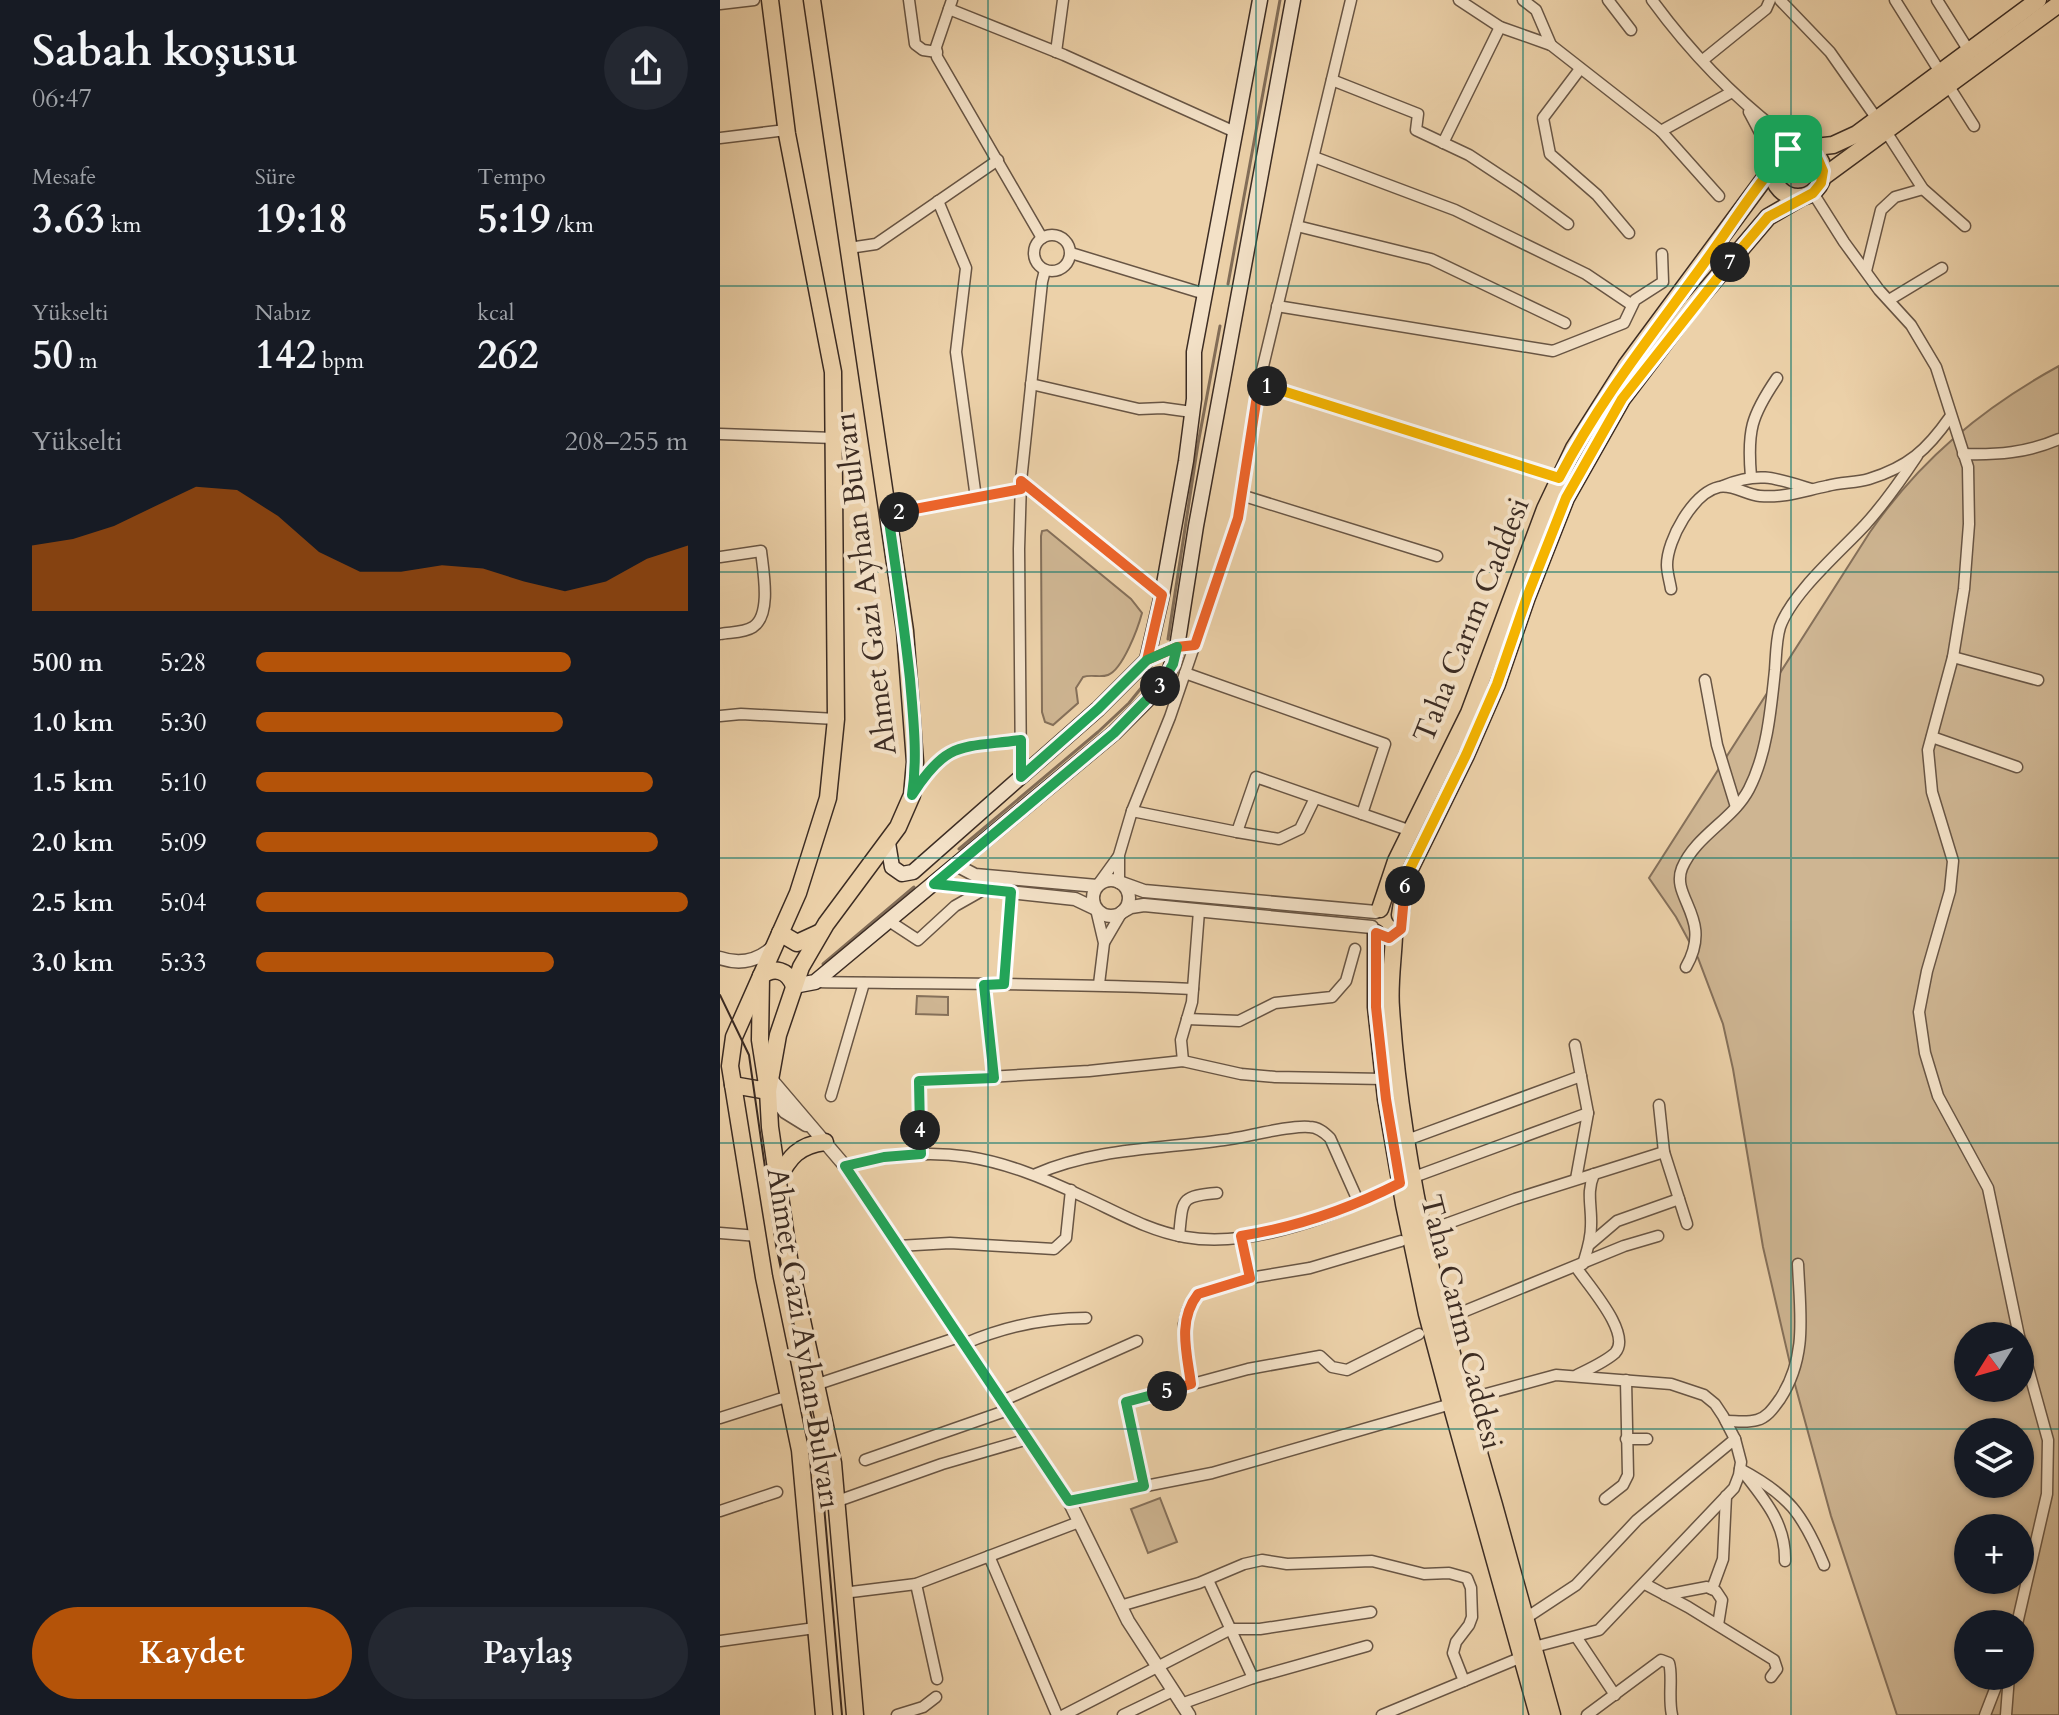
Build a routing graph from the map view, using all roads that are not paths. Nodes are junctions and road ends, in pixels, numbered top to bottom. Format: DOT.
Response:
graph roads {
  1 [pos="754,0"];
  2 [pos="770,0"];
  3 [pos="812,0"];
  4 [pos="909,0"];
  5 [pos="1063,0"];
  6 [pos="1260,0"];
  7 [pos="1293,0"];
  8 [pos="1351,0"];
  9 [pos="1459,0"];
  10 [pos="1523,0"];
  11 [pos="1608,0"];
  12 [pos="1652,0"];
  13 [pos="1770,0"];
  14 [pos="1780,0"];
  15 [pos="1895,0"];
  16 [pos="1937,0"];
  17 [pos="2030,2"];
  18 [pos="720,4"];
  19 [pos="2059,4"];
  20 [pos="951,5"];
  21 [pos="1500,27"];
  22 [pos="1631,30"];
  23 [pos="1551,45"];
  24 [pos="1969,51"];
  25 [pos="937,52"];
  26 [pos="1056,52"];
  27 [pos="1703,60"];
  28 [pos="1580,69"];
  29 [pos="1944,79"];
  30 [pos="1332,80"];
  31 [pos="1732,92"];
  32 [pos="1743,104"];
  33 [pos="1881,124"];
  34 [pos="1974,126"];
  35 [pos="786,130"];
  36 [pos="1661,131"];
  37 [pos="1235,132"];
  38 [pos="720,138"];
  39 [pos="1443,143"];
  40 [pos="1803,148"];
  41 [pos="1314,157"];
  42 [pos="998,160"];
  43 [pos="1774,164"];
  44 [pos="1823,177"];
  45 [pos="1923,189"];
  46 [pos="1808,195"];
  47 [pos="1719,196"];
  48 [pos="938,201"];
  49 [pos="1568,224"];
  50 [pos="1297,226"];
  51 [pos="1965,226"];
  52 [pos="1629,233"];
  53 [pos="1042,238"];
  54 [pos="849,248"];
  55 [pos="1071,253"];
  56 [pos="1662,254"];
  57 [pos="1942,268"];
  58 [pos="1045,270"];
  59 [pos="1866,271"];
  60 [pos="1205,294"];
  61 [pos="1889,300"];
  62 [pos="1632,305"];
  63 [pos="1277,306"];
  64 [pos="1565,323"];
  65 [pos="1777,378"];
  66 [pos="1259,383"];
  67 [pos="1031,384"];
  68 [pos="1192,412"];
  69 [pos="1950,417"];
  70 [pos="720,434"];
  71 [pos="834,438"];
  72 [pos="2059,439"];
  73 [pos="1963,454"];
  74 [pos="1917,456"];
  75 [pos="1751,477"];
  76 [pos="1559,478"];
  77 [pos="1021,485"];
  78 [pos="1723,486"];
  79 [pos="1813,490"];
  80 [pos="1241,495"];
  81 [pos="976,498"];
  82 [pos="888,514"];
  83 [pos="1437,556"];
  84 [pos="720,557"];
  85 [pos="1671,589"];
  86 [pos="1162,595"];
  87 [pos="720,634"];
  88 [pos="1195,645"];
  89 [pos="1177,647"];
  90 [pos="1953,657"];
  91 [pos="1147,660"];
  92 [pos="1185,673"];
  93 [pos="1705,680"];
  94 [pos="2038,680"];
  95 [pos="720,716"];
  96 [pos="836,719"];
  97 [pos="1932,737"];
  98 [pos="1021,740"];
  99 [pos="2017,767"];
  100 [pos="1021,777"];
  101 [pos="912,795"];
  102 [pos="1315,798"];
  103 [pos="1736,807"];
  104 [pos="1132,811"];
  105 [pos="1362,814"];
  106 [pos="1411,831"];
  107 [pos="1237,832"];
  108 [pos="888,843"];
  109 [pos="1119,855"];
  110 [pos="956,865"];
  111 [pos="1119,882"];
  112 [pos="934,884"];
  113 [pos="1097,886"];
  114 [pos="985,889"];
  115 [pos="1011,892"];
  116 [pos="1096,909"];
  117 [pos="1199,911"];
  118 [pos="1122,912"];
  119 [pos="1400,915"];
  120 [pos="1376,920"];
  121 [pos="889,921"];
  122 [pos="821,932"];
  123 [pos="1394,936"];
  124 [pos="777,940"];
  125 [pos="1104,943"];
  126 [pos="1355,949"];
  127 [pos="720,958"];
  128 [pos="1686,967"];
  129 [pos="761,976"];
  130 [pos="815,982"];
  131 [pos="864,983"];
  132 [pos="1004,984"];
  133 [pos="1099,984"];
  134 [pos="984,985"];
  135 [pos="794,986"];
  136 [pos="1193,989"];
  137 [pos="1187,1019"];
  138 [pos="1575,1045"];
  139 [pos="720,1057"];
  140 [pos="1183,1061"];
  141 [pos="1581,1076"];
  142 [pos="994,1078"];
  143 [pos="1384,1079"];
  144 [pos="769,1084"];
  145 [pos="727,1085"];
  146 [pos="831,1096"];
  147 [pos="1659,1105"];
  148 [pos="1588,1113"];
  149 [pos="822,1138"];
  150 [pos="1407,1140"];
  151 [pos="1664,1152"];
  152 [pos="921,1154"];
  153 [pos="845,1166"];
  154 [pos="1036,1174"];
  155 [pos="1594,1174"];
  156 [pos="778,1179"];
  157 [pos="1576,1179"];
  158 [pos="1407,1180"];
  159 [pos="1071,1190"];
  160 [pos="1217,1193"];
  161 [pos="1679,1199"];
  162 [pos="1359,1203"];
  163 [pos="1687,1224"];
  164 [pos="1424,1232"];
  165 [pos="720,1233"];
  166 [pos="758,1236"];
  167 [pos="1179,1236"];
  168 [pos="1241,1236"];
  169 [pos="1658,1236"];
  170 [pos="1401,1241"];
  171 [pos="1590,1244"];
  172 [pos="898,1246"];
  173 [pos="1798,1264"];
  174 [pos="1579,1266"];
  175 [pos="1250,1278"];
  176 [pos="1086,1318"];
  177 [pos="1443,1320"];
  178 [pos="2017,1322"];
  179 [pos="1419,1334"];
  180 [pos="961,1340"];
  181 [pos="1137,1341"];
  182 [pos="1575,1376"];
  183 [pos="1626,1380"];
  184 [pos="1191,1384"];
  185 [pos="815,1385"];
  186 [pos="2034,1388"];
  187 [pos="789,1396"];
  188 [pos="1458,1402"];
  189 [pos="1005,1406"];
  190 [pos="720,1418"];
  191 [pos="1726,1421"];
  192 [pos="1028,1439"];
  193 [pos="1626,1439"];
  194 [pos="1647,1439"];
  195 [pos="1735,1439"];
  196 [pos="865,1460"];
  197 [pos="1740,1469"];
  198 [pos="1144,1486"];
  199 [pos="777,1492"];
  200 [pos="1726,1496"];
  201 [pos="1605,1499"];
  202 [pos="1069,1501"];
  203 [pos="835,1502"];
  204 [pos="720,1511"];
  205 [pos="1079,1522"];
  206 [pos="989,1556"];
  207 [pos="1785,1561"];
  208 [pos="1824,1565"];
  209 [pos="1208,1580"];
  210 [pos="916,1584"];
  211 [pos="1645,1584"];
  212 [pos="1712,1589"];
  213 [pos="843,1593"];
  214 [pos="1665,1595"];
  215 [pos="1120,1606"];
  216 [pos="2020,1610"];
  217 [pos="1371,1612"];
  218 [pos="1526,1618"];
  219 [pos="1718,1625"];
  220 [pos="815,1628"];
  221 [pos="1231,1629"];
  222 [pos="1577,1638"];
  223 [pos="720,1641"];
  224 [pos="1367,1646"];
  225 [pos="1528,1652"];
  226 [pos="1158,1667"];
  227 [pos="1771,1677"];
  228 [pos="1253,1678"];
  229 [pos="937,1679"];
  230 [pos="1464,1681"];
  231 [pos="1995,1690"];
  232 [pos="2006,1690"];
  233 [pos="1173,1691"];
  234 [pos="1615,1695"];
  235 [pos="936,1697"];
  236 [pos="1185,1710"];
  237 [pos="824,1715"];
  238 [pos="855,1715"];
  239 [pos="897,1715"];
  240 [pos="1057,1715"];
  241 [pos="1064,1715"];
  242 [pos="1123,1715"];
  243 [pos="1382,1715"];
  244 [pos="1538,1715"];
  245 [pos="1552,1715"];
  246 [pos="1587,1715"];
  247 [pos="1672,1715"];
  248 [pos="1985,1715"];
  249 [pos="2006,1715"];
  1 -- 18 [label="street"];
  2 -- 35 [label="main road, Ahmet Gazi Ayhan Bulvarı"];
  3 -- 54 [label="main road, Ahmet Gazi Ayhan Bulvarı"];
  4 -- 25 [label="street"];
  5 -- 26 [label="street"];
  6 -- 37 [label="main road"];
  7 -- 89 [label="main road"];
  8 -- 30 [label="street"];
  9 -- 21 [label="street"];
  10 -- 23 [label="street"];
  11 -- 22 [label="street"];
  12 -- 27 [label="street"];
  13 -- 27 [label="street"];
  14 -- 33 [label="street"];
  15 -- 29 [label="street"];
  16 -- 24 [label="street"];
  17 -- 24 [label="main road"];
  19 -- 29 [label="main road"];
  20 -- 25 [label="street"];
  20 -- 26 [label="street"];
  21 -- 23 [label="street"];
  21 -- 39 [label="street"];
  23 -- 28 [label="street"];
  24 -- 29 [label="main road"];
  25 -- 42 [label="street"];
  26 -- 37 [label="street"];
  27 -- 31 [label="street"];
  28 -- 36 [label="street"];
  28 -- 52 [label="street"];
  29 -- 33 [label="main road"];
  29 -- 34 [label="street"];
  30 -- 39 [label="street"];
  30 -- 41 [label="street"];
  31 -- 32 [label="street"];
  31 -- 36 [label="street"];
  32 -- 40 [label="street"];
  32 -- 43 [label="street"];
  33 -- 40 [label="main road"];
  33 -- 44 [label="main road"];
  33 -- 45 [label="street"];
  35 -- 38 [label="street"];
  35 -- 71 [label="main road, Ahmet Gazi Ayhan Bulvarı"];
  36 -- 47 [label="street"];
  37 -- 60 [label="main road"];
  39 -- 49 [label="street"];
  40 -- 43 [label="main road"];
  40 -- 44 [label="main road"];
  41 -- 50 [label="street"];
  41 -- 62 [label="street"];
  42 -- 48 [label="street"];
  42 -- 53 [label="street"];
  43 -- 46 [label="main road"];
  43 -- 76 [label="main road, Taha Carım Caddesi"];
  44 -- 46 [label="main road"];
  45 -- 51 [label="street"];
  45 -- 59 [label="street"];
  46 -- 59 [label="street"];
  46 -- 119 [label="main road, Taha Carım Caddesi"];
  48 -- 54 [label="street"];
  48 -- 81 [label="street"];
  50 -- 63 [label="street"];
  50 -- 64 [label="street"];
  53 -- 55 [label="street"];
  53 -- 58 [label="street"];
  54 -- 82 [label="main road, Ahmet Gazi Ayhan Bulvarı"];
  55 -- 58 [label="street"];
  55 -- 60 [label="street"];
  56 -- 62 [label="street"];
  57 -- 61 [label="street"];
  58 -- 67 [label="street"];
  59 -- 61 [label="street"];
  60 -- 68 [label="main road"];
  61 -- 69 [label="street"];
  62 -- 63 [label="street"];
  63 -- 66 [label="street"];
  65 -- 75 [label="street"];
  66 -- 76 [label="street"];
  66 -- 80 [label="street"];
  67 -- 68 [label="street"];
  67 -- 77 [label="street"];
  68 -- 86 [label="main road"];
  69 -- 73 [label="street"];
  69 -- 74 [label="street"];
  70 -- 71 [label="street"];
  71 -- 96 [label="main road, Ahmet Gazi Ayhan Bulvarı"];
  72 -- 73 [label="street"];
  73 -- 90 [label="street"];
  74 -- 79 [label="street"];
  74 -- 103 [label="street"];
  75 -- 78 [label="street"];
  75 -- 79 [label="street"];
  76 -- 106 [label="main road, Taha Carım Caddesi"];
  77 -- 81 [label="street"];
  77 -- 86 [label="street"];
  77 -- 98 [label="street"];
  78 -- 79 [label="street"];
  78 -- 85 [label="street"];
  80 -- 83 [label="street"];
  80 -- 88 [label="street"];
  81 -- 82 [label="street"];
  82 -- 101 [label="main road, Ahmet Gazi Ayhan Bulvarı"];
  84 -- 87 [label="street"];
  86 -- 91 [label="main road"];
  88 -- 89 [label="street"];
  88 -- 92 [label="street"];
  89 -- 91 [label="street"];
  89 -- 110 [label="main road"];
  90 -- 94 [label="street"];
  90 -- 97 [label="street"];
  91 -- 100 [label="main road"];
  92 -- 104 [label="street"];
  92 -- 105 [label="street"];
  93 -- 103 [label="street"];
  95 -- 96 [label="street"];
  96 -- 124 [label="main road, Ahmet Gazi Ayhan Bulvarı"];
  97 -- 99 [label="street"];
  97 -- 178 [label="street"];
  98 -- 100 [label="street"];
  98 -- 101 [label="street"];
  100 -- 108 [label="main road"];
  101 -- 108 [label="main road, Ahmet Gazi Ayhan Bulvarı"];
  102 -- 105 [label="street"];
  102 -- 107 [label="street"];
  102 -- 107 [label="street"];
  103 -- 128 [label="street"];
  104 -- 107 [label="street"];
  104 -- 109 [label="street"];
  105 -- 106 [label="street"];
  106 -- 120 [label="main road, Taha Carım Caddesi"];
  108 -- 122 [label="main road, Ahmet Gazi Ayhan Bulvarı"];
  109 -- 111 [label="street"];
  109 -- 113 [label="street"];
  110 -- 112 [label="main road"];
  110 -- 113 [label="street"];
  111 -- 113 [label="street"];
  111 -- 118 [label="street"];
  111 -- 120 [label="street"];
  112 -- 114 [label="street"];
  112 -- 121 [label="main road"];
  113 -- 116 [label="street"];
  114 -- 115 [label="street"];
  114 -- 121 [label="street"];
  115 -- 116 [label="street"];
  115 -- 132 [label="street"];
  116 -- 118 [label="street"];
  116 -- 125 [label="street"];
  117 -- 118 [label="street"];
  117 -- 120 [label="street"];
  117 -- 136 [label="street"];
  118 -- 125 [label="street"];
  119 -- 120 [label="main road"];
  119 -- 123 [label="main road, Taha Carım Caddesi"];
  120 -- 123 [label="main road"];
  120 -- 143 [label="main road, Taha Carım Caddesi"];
  121 -- 130 [label="main road"];
  122 -- 124 [label="main road"];
  122 -- 135 [label="main road, Ahmet Gazi Ayhan Bulvarı"];
  123 -- 150 [label="main road, Taha Carım Caddesi"];
  124 -- 127 [label="street"];
  124 -- 129 [label="main road, Ahmet Gazi Ayhan Bulvarı"];
  125 -- 133 [label="street"];
  126 -- 137 [label="street"];
  129 -- 135 [label="main road"];
  129 -- 144 [label="main road"];
  129 -- 145 [label="main road, Ahmet Gazi Ayhan Bulvarı"];
  130 -- 131 [label="street"];
  130 -- 135 [label="main road"];
  131 -- 134 [label="street"];
  131 -- 146 [label="street"];
  132 -- 133 [label="street"];
  132 -- 134 [label="street"];
  133 -- 136 [label="street"];
  134 -- 142 [label="street"];
  135 -- 144 [label="main road, Ahmet Gazi Ayhan Bulvarı"];
  136 -- 137 [label="street"];
  137 -- 140 [label="street"];
  138 -- 141 [label="street"];
  139 -- 145 [label="street"];
  140 -- 142 [label="street"];
  140 -- 143 [label="street"];
  141 -- 148 [label="street"];
  141 -- 150 [label="street"];
  142 -- 152 [label="street"];
  143 -- 158 [label="main road, Taha Carım Caddesi"];
  144 -- 145 [label="main road"];
  144 -- 149 [label="street"];
  144 -- 156 [label="main road, Ahmet Gazi Ayhan Bulvarı"];
  145 -- 166 [label="main road, Ahmet Gazi Ayhan Bulvarı"];
  147 -- 151 [label="street"];
  148 -- 157 [label="street"];
  148 -- 158 [label="street"];
  149 -- 153 [label="street"];
  149 -- 156 [label="main road"];
  150 -- 158 [label="main road, Taha Carım Caddesi"];
  151 -- 155 [label="street"];
  151 -- 161 [label="street"];
  152 -- 153 [label="street"];
  152 -- 154 [label="street"];
  153 -- 172 [label="street"];
  154 -- 159 [label="street"];
  154 -- 162 [label="street"];
  155 -- 157 [label="street"];
  155 -- 171 [label="street"];
  156 -- 185 [label="main road, Ahmet Gazi Ayhan Bulvarı"];
  157 -- 164 [label="street"];
  158 -- 162 [label="street"];
  158 -- 164 [label="main road, Taha Carım Caddesi"];
  158 -- 188 [label="main road, Taha Carım Caddesi"];
  159 -- 167 [label="street"];
  159 -- 172 [label="street"];
  160 -- 167 [label="street"];
  161 -- 163 [label="street"];
  161 -- 171 [label="street"];
  162 -- 168 [label="street"];
  164 -- 177 [label="main road, Taha Carım Caddesi"];
  165 -- 166 [label="street"];
  166 -- 187 [label="main road, Ahmet Gazi Ayhan Bulvarı"];
  167 -- 168 [label="street"];
  168 -- 175 [label="street"];
  169 -- 174 [label="street"];
  170 -- 175 [label="street"];
  171 -- 174 [label="street"];
  172 -- 180 [label="street"];
  173 -- 191 [label="street"];
  174 -- 177 [label="street"];
  174 -- 182 [label="street"];
  175 -- 184 [label="street"];
  176 -- 180 [label="street"];
  177 -- 188 [label="main road, Taha Carım Caddesi"];
  179 -- 184 [label="street"];
  180 -- 185 [label="street"];
  180 -- 189 [label="street"];
  181 -- 189 [label="street"];
  182 -- 183 [label="street"];
  182 -- 188 [label="street"];
  183 -- 191 [label="street"];
  183 -- 193 [label="street"];
  184 -- 198 [label="street"];
  185 -- 203 [label="main road, Ahmet Gazi Ayhan Bulvarı"];
  186 -- 216 [label="street"];
  187 -- 190 [label="street"];
  187 -- 220 [label="main road, Ahmet Gazi Ayhan Bulvarı"];
  188 -- 198 [label="street"];
  188 -- 218 [label="main road, Taha Carım Caddesi"];
  188 -- 225 [label="main road, Taha Carım Caddesi"];
  189 -- 192 [label="street"];
  189 -- 196 [label="street"];
  191 -- 195 [label="street"];
  192 -- 202 [label="street"];
  192 -- 203 [label="street"];
  193 -- 194 [label="street"];
  193 -- 201 [label="street"];
  195 -- 197 [label="street"];
  195 -- 218 [label="street"];
  197 -- 200 [label="street"];
  197 -- 207 [label="street"];
  197 -- 208 [label="street"];
  198 -- 202 [label="street"];
  199 -- 204 [label="street"];
  200 -- 211 [label="street"];
  200 -- 212 [label="street"];
  202 -- 205 [label="street"];
  203 -- 213 [label="main road, Ahmet Gazi Ayhan Bulvarı"];
  205 -- 206 [label="street"];
  205 -- 215 [label="street"];
  206 -- 210 [label="street"];
  206 -- 240 [label="street"];
  209 -- 215 [label="street"];
  209 -- 221 [label="street"];
  209 -- 230 [label="street"];
  210 -- 213 [label="street"];
  210 -- 229 [label="street"];
  211 -- 214 [label="street"];
  211 -- 222 [label="street"];
  212 -- 214 [label="street"];
  212 -- 219 [label="street"];
  213 -- 238 [label="main road, Ahmet Gazi Ayhan Bulvarı"];
  214 -- 219 [label="street"];
  215 -- 226 [label="street"];
  217 -- 221 [label="street"];
  218 -- 225 [label="main road, Taha Carım Caddesi"];
  219 -- 227 [label="street"];
  220 -- 223 [label="street"];
  220 -- 237 [label="main road, Ahmet Gazi Ayhan Bulvarı"];
  221 -- 226 [label="street"];
  221 -- 228 [label="street"];
  222 -- 225 [label="street"];
  222 -- 234 [label="street"];
  224 -- 228 [label="street"];
  225 -- 230 [label="street"];
  225 -- 244 [label="main road, Taha Carım Caddesi"];
  225 -- 245 [label="main road, Taha Carım Caddesi"];
  226 -- 233 [label="street"];
  226 -- 241 [label="street"];
  228 -- 236 [label="street"];
  230 -- 243 [label="street"];
  231 -- 248 [label="street"];
  232 -- 249 [label="street"];
  233 -- 236 [label="street"];
  233 -- 242 [label="street"];
  234 -- 246 [label="street"];
  234 -- 247 [label="street"];
  235 -- 239 [label="street"];
}
